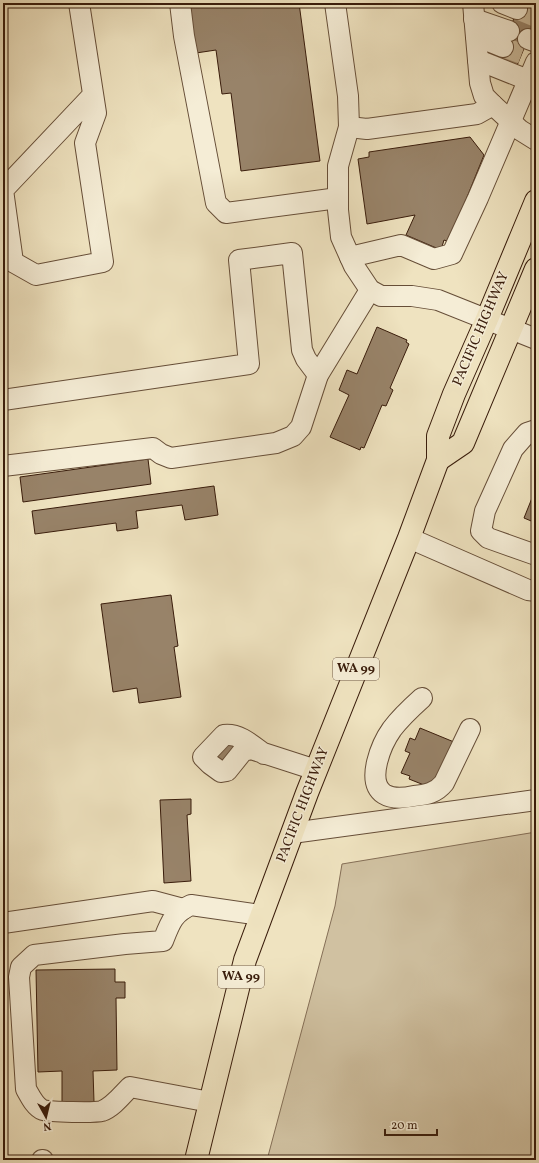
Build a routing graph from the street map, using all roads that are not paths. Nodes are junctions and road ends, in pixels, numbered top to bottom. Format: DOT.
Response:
graph roads {
  1 [pos="79,3"];
  2 [pos="180,3"];
  3 [pos="335,3"];
  4 [pos="474,19"];
  5 [pos="506,39"];
  6 [pos="532,51"];
  7 [pos="478,60"];
  8 [pos="528,80"];
  9 [pos="93,95"];
  10 [pos="493,105"];
  11 [pos="511,122"];
  12 [pos="349,127"];
  13 [pos="536,140"];
  14 [pos="338,198"];
  15 [pos="536,201"];
  16 [pos="350,257"];
  17 [pos="536,269"];
  18 [pos="370,290"];
  19 [pos="487,319"];
  20 [pos="512,329"];
  21 [pos="536,338"];
  22 [pos="318,375"];
  23 [pos="3,400"];
  24 [pos="533,435"];
  25 [pos="438,460"];
  26 [pos="3,466"];
  27 [pos="409,538"];
  28 [pos="536,555"];
  29 [pos="536,591"];
  30 [pos="422,698"];
  31 [pos="470,730"];
  32 [pos="264,754"];
  33 [pos="316,770"];
  34 [pos="536,800"];
  35 [pos="292,833"];
  36 [pos="183,909"];
  37 [pos="261,915"];
  38 [pos="3,923"];
  39 [pos="210,1102"];
  40 [pos="196,1160"];
  1 -- 9 [label="street"];
  2 -- 14 [label="street"];
  3 -- 12 [label="street"];
  4 -- 5 [label="street"];
  4 -- 7 [label="street"];
  6 -- 8 [label="street"];
  7 -- 8 [label="street"];
  7 -- 10 [label="street"];
  8 -- 11 [label="street"];
  9 -- 9 [label="street"];
  10 -- 11 [label="street"];
  10 -- 12 [label="street"];
  11 -- 13 [label="street"];
  11 -- 16 [label="street"];
  12 -- 14 [label="street"];
  14 -- 16 [label="street"];
  15 -- 19 [label="highway, PACIFIC HIGHWAY / WA 99"];
  16 -- 18 [label="street"];
  17 -- 20 [label="highway, PACIFIC HIGHWAY"];
  18 -- 19 [label="street"];
  18 -- 22 [label="street"];
  19 -- 20 [label="street"];
  19 -- 25 [label="highway, PACIFIC HIGHWAY / WA 99"];
  20 -- 21 [label="street"];
  20 -- 25 [label="highway, PACIFIC HIGHWAY"];
  22 -- 23 [label="street"];
  22 -- 26 [label="street"];
  24 -- 28 [label="street"];
  25 -- 27 [label="highway, PACIFIC HIGHWAY / WA 99"];
  27 -- 29 [label="street"];
  27 -- 33 [label="highway, PACIFIC HIGHWAY / WA 99"];
  30 -- 31 [label="street"];
  32 -- 33 [label="street"];
  33 -- 35 [label="highway, PACIFIC HIGHWAY / WA 99"];
  34 -- 35 [label="street"];
  35 -- 37 [label="highway, PACIFIC HIGHWAY / WA 99"];
  36 -- 37 [label="street"];
  36 -- 38 [label="street"];
  36 -- 39 [label="street"];
  37 -- 39 [label="highway, PACIFIC HIGHWAY / WA 99"];
  39 -- 40 [label="highway, PACIFIC HIGHWAY / WA 99"];
}
